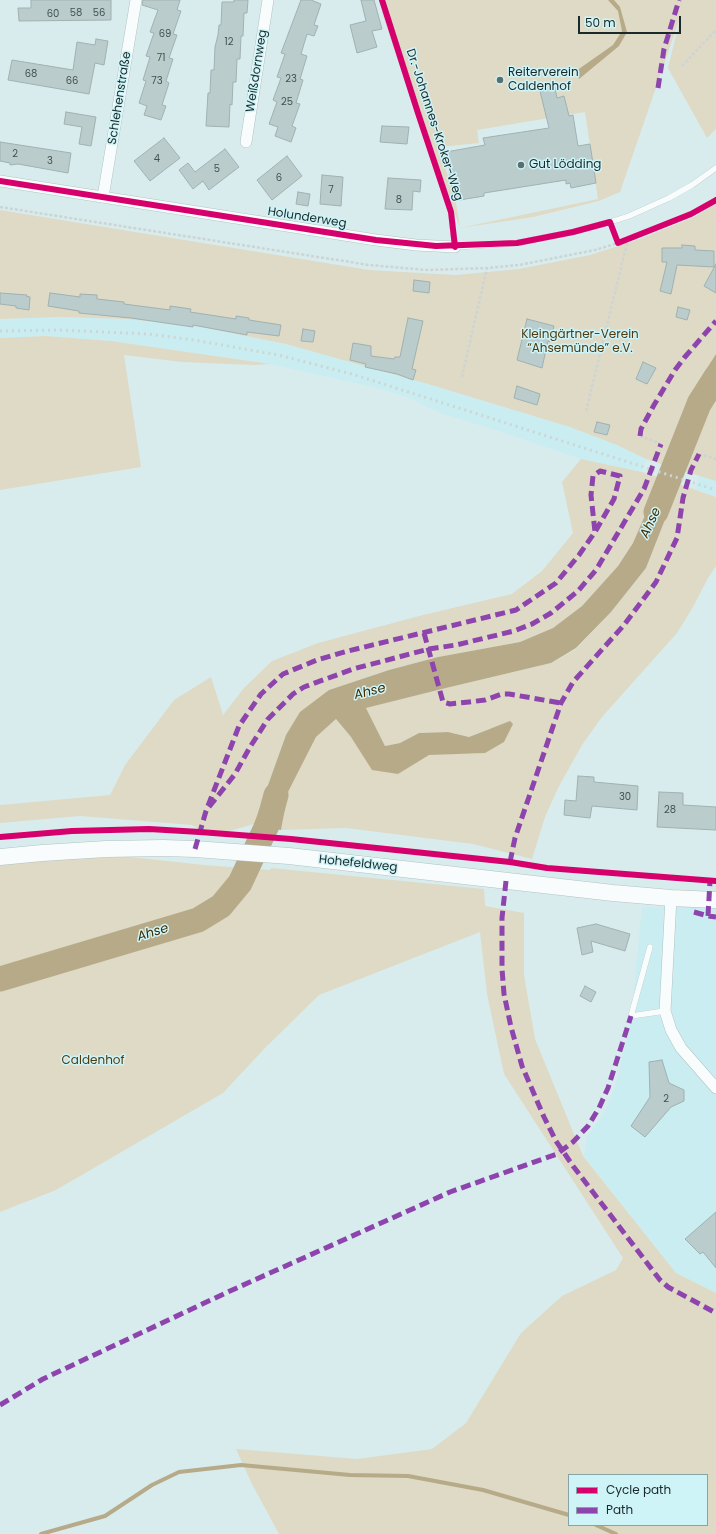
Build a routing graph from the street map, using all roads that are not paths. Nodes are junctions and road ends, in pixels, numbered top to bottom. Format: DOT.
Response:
graph roads {
  1 [pos="136,0"];
  2 [pos="268,0"];
  3 [pos="385,11"];
  4 [pos="246,142"];
  5 [pos="716,168"];
  6 [pos="0,181"];
  7 [pos="103,197"];
  8 [pos="455,246"];
  9 [pos="0,858"];
  10 [pos="671,898"];
  11 [pos="716,900"];
  12 [pos="650,947"];
  13 [pos="665,1011"];
  14 [pos="716,1088"];
  1 -- 7 [label="street, Schlehenstraße"];
  2 -- 4 [label="street, Weißdornweg"];
  3 -- 8 [label="lane, Dr.-Johannes-Kroker-Weg"];
  5 -- 8 [label="lane, Holunderweg"];
  6 -- 7 [label="street, Holunderweg"];
  7 -- 8 [label="street, Holunderweg"];
  9 -- 10 [label="main road, Hohefeldweg"];
  10 -- 11 [label="main road, Hohefeldweg"];
  10 -- 13 [label="street"];
  12 -- 13 [label="lane"];
  13 -- 14 [label="street"];
}
